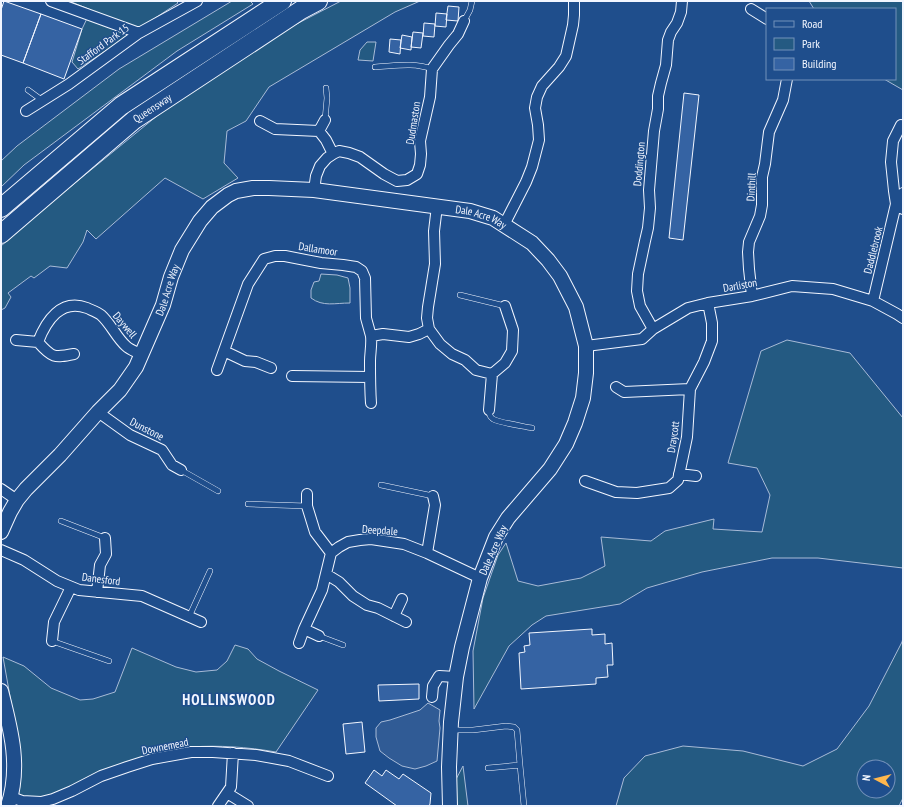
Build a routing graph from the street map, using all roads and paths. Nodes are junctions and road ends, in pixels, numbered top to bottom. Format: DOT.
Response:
graph roads {
  1 [pos="51,1"];
  2 [pos="282,1"];
  3 [pos="318,1"];
  4 [pos="472,1"];
  5 [pos="574,1"];
  6 [pos="682,1"];
  7 [pos="193,2"];
  8 [pos="751,9"];
  9 [pos="766,18"];
  10 [pos="464,21"];
  11 [pos="138,33"];
  12 [pos="375,67"];
  13 [pos="432,69"];
  14 [pos="787,80"];
  15 [pos="326,88"];
  16 [pos="28,90"];
  17 [pos="43,101"];
  18 [pos="26,111"];
  19 [pos="324,120"];
  20 [pos="260,121"];
  21 [pos="901,125"];
  22 [pos="319,131"];
  23 [pos="333,154"];
  24 [pos="314,190"];
  25 [pos="903,193"];
  26 [pos="437,206"];
  27 [pos="900,206"];
  28 [pos="1,208"];
  29 [pos="504,225"];
  30 [pos="1,234"];
  31 [pos="460,294"];
  32 [pos="752,296"];
  33 [pos="873,301"];
  34 [pos="708,303"];
  35 [pos="505,306"];
  36 [pos="903,318"];
  37 [pos="429,329"];
  38 [pos="653,329"];
  39 [pos="371,336"];
  40 [pos="16,340"];
  41 [pos="38,342"];
  42 [pos="586,346"];
  43 [pos="224,351"];
  44 [pos="74,354"];
  45 [pos="142,355"];
  46 [pos="271,368"];
  47 [pos="217,370"];
  48 [pos="492,374"];
  49 [pos="292,376"];
  50 [pos="370,377"];
  51 [pos="616,387"];
  52 [pos="690,389"];
  53 [pos="371,403"];
  54 [pos="489,410"];
  55 [pos="98,412"];
  56 [pos="532,428"];
  57 [pos="181,470"];
  58 [pos="679,474"];
  59 [pos="696,476"];
  60 [pos="585,482"];
  61 [pos="381,485"];
  62 [pos="1,489"];
  63 [pos="218,491"];
  64 [pos="307,494"];
  65 [pos="432,496"];
  66 [pos="17,500"];
  67 [pos="248,504"];
  68 [pos="307,506"];
  69 [pos="61,520"];
  70 [pos="1,532"];
  71 [pos="105,538"];
  72 [pos="1,550"];
  73 [pos="332,553"];
  74 [pos="427,553"];
  75 [pos="210,571"];
  76 [pos="326,574"];
  77 [pos="480,578"];
  78 [pos="71,587"];
  79 [pos="97,592"];
  80 [pos="402,599"];
  81 [pos="394,616"];
  82 [pos="189,617"];
  83 [pos="201,622"];
  84 [pos="406,622"];
  85 [pos="304,629"];
  86 [pos="319,636"];
  87 [pos="52,641"];
  88 [pos="299,643"];
  89 [pos="342,645"];
  90 [pos="110,661"];
  91 [pos="456,677"];
  92 [pos="1,691"];
  93 [pos="432,697"];
  94 [pos="451,730"];
  95 [pos="233,753"];
  96 [pos="520,766"];
  97 [pos="488,768"];
  98 [pos="328,776"];
  99 [pos="227,793"];
  100 [pos="10,802"];
  101 [pos="218,806"];
  102 [pos="248,806"];
  103 [pos="450,806"];
  104 [pos="524,806"];
  1 -- 11 [label="street"];
  2 -- 28 [label="highway, Queensway"];
  3 -- 30 [label="highway, Queensway"];
  4 -- 10 [label="lane"];
  5 -- 29 [label="street"];
  6 -- 38 [label="street, Doddington"];
  7 -- 11 [label="street, Stafford Park 15"];
  8 -- 9 [label="street"];
  10 -- 13 [label="street"];
  11 -- 17 [label="street, Stafford Park 15"];
  12 -- 13 [label="lane"];
  13 -- 23 [label="street, Dudmaston"];
  14 -- 32 [label="street, Dinthill"];
  15 -- 19 [label="lane"];
  16 -- 17 [label="lane"];
  17 -- 18 [label="street, Stafford Park 15"];
  19 -- 22 [label="street"];
  20 -- 22 [label="street"];
  21 -- 27 [label="street, Daddlebrook"];
  22 -- 23 [label="street"];
  23 -- 24 [label="street"];
  24 -- 26 [label="street, Dale Acre Way"];
  24 -- 45 [label="street, Dale Acre Way"];
  25 -- 27 [label="street, Daddlebrook"];
  26 -- 29 [label="street, Dale Acre Way"];
  26 -- 37 [label="street"];
  27 -- 33 [label="street, Daddlebrook"];
  29 -- 42 [label="street, Dale Acre Way"];
  31 -- 35 [label="lane"];
  32 -- 33 [label="street, Darliston"];
  32 -- 34 [label="street, Darliston"];
  33 -- 36 [label="street, Darliston"];
  34 -- 38 [label="street, Darliston"];
  34 -- 52 [label="street, Draycott"];
  35 -- 48 [label="street"];
  37 -- 39 [label="street"];
  37 -- 48 [label="street"];
  38 -- 42 [label="street, Darliston"];
  39 -- 43 [label="street, Dallamoor"];
  39 -- 50 [label="street"];
  40 -- 41 [label="street"];
  41 -- 44 [label="street"];
  41 -- 45 [label="street, Daywell"];
  42 -- 77 [label="street, Dale Acre Way"];
  43 -- 46 [label="street"];
  43 -- 47 [label="street, Dallamoor"];
  45 -- 55 [label="street, Dale Acre Way"];
  48 -- 54 [label="street"];
  49 -- 50 [label="street"];
  50 -- 53 [label="street"];
  51 -- 52 [label="street"];
  52 -- 58 [label="street, Draycott"];
  54 -- 56 [label="lane"];
  55 -- 57 [label="street, Dunstone"];
  55 -- 66 [label="street, Dale Acre Way"];
  57 -- 63 [label="lane"];
  58 -- 59 [label="street"];
  58 -- 60 [label="street, Draycott"];
  61 -- 65 [label="lane"];
  62 -- 66 [label="street"];
  64 -- 68 [label="street"];
  65 -- 74 [label="street"];
  66 -- 70 [label="street, Dale Acre Way"];
  67 -- 68 [label="lane"];
  68 -- 73 [label="street"];
  69 -- 71 [label="lane"];
  71 -- 79 [label="street"];
  72 -- 78 [label="street, Danesford"];
  73 -- 74 [label="street, Deepdale"];
  73 -- 76 [label="street"];
  74 -- 77 [label="street, Deepdale"];
  75 -- 82 [label="lane"];
  76 -- 81 [label="street"];
  76 -- 85 [label="street"];
  77 -- 91 [label="street, Dale Acre Way"];
  78 -- 79 [label="street, Danesford"];
  78 -- 87 [label="street"];
  79 -- 82 [label="street, Danesford"];
  80 -- 81 [label="street"];
  81 -- 84 [label="street"];
  82 -- 83 [label="street, Danesford"];
  85 -- 86 [label="street"];
  85 -- 88 [label="street"];
  86 -- 89 [label="lane"];
  87 -- 90 [label="lane"];
  91 -- 93 [label="street"];
  91 -- 94 [label="street, Dale Acre Way"];
  92 -- 100 [label="street"];
  94 -- 96 [label="lane"];
  94 -- 103 [label="street, Dale Acre Way"];
  95 -- 98 [label="street, Downemead"];
  95 -- 99 [label="street"];
  95 -- 100 [label="street, Downemead"];
  96 -- 97 [label="lane"];
  96 -- 104 [label="lane"];
  99 -- 101 [label="street"];
  99 -- 102 [label="street"];
}
